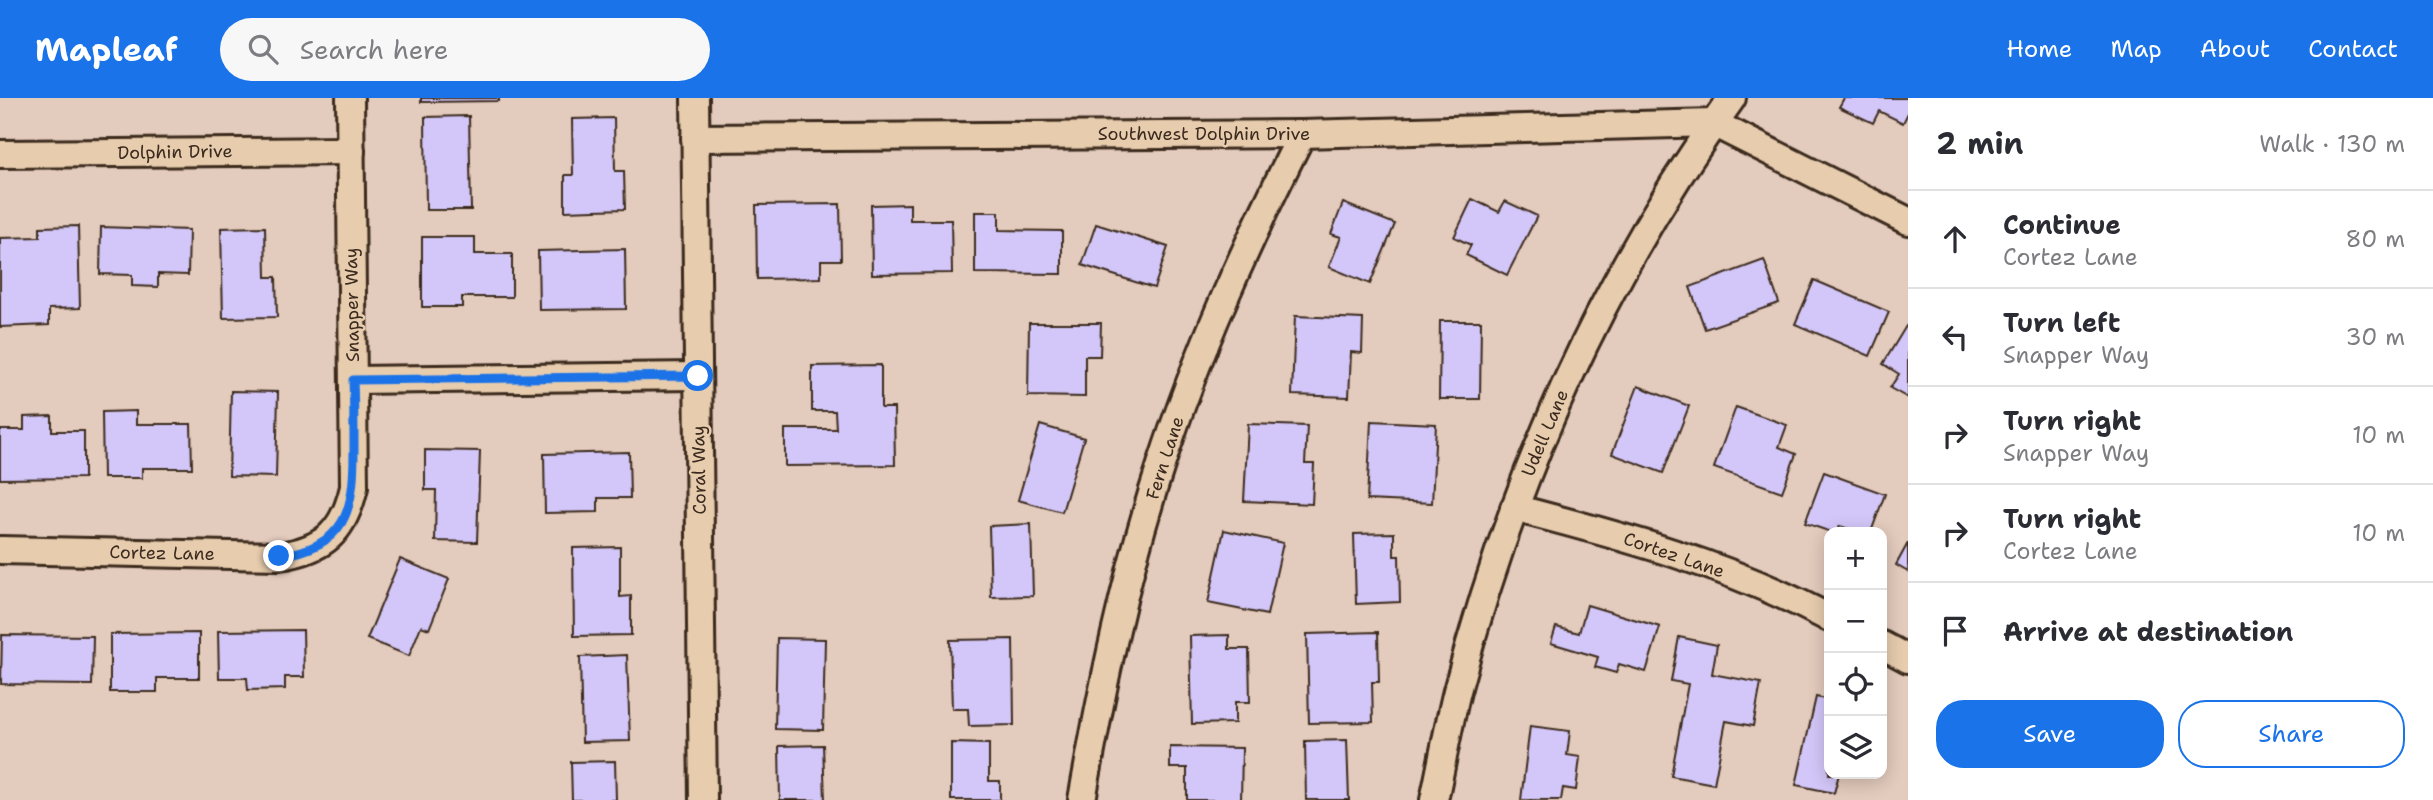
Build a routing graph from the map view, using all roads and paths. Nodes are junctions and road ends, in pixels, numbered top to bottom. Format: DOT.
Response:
graph roads {
  1 [pos="350,98"];
  2 [pos="695,98"];
  3 [pos="1732,98"];
  4 [pos="1713,123"];
  5 [pos="1301,134"];
  6 [pos="695,138"];
  7 [pos="351,150"];
  8 [pos="0,154"];
  9 [pos="1908,221"];
  10 [pos="698,376"];
  11 [pos="353,380"];
  12 [pos="1514,508"];
  13 [pos="322,544"];
  14 [pos="0,550"];
  15 [pos="1824,616"];
  16 [pos="1887,648"];
  17 [pos="1908,659"];
  18 [pos="703,800"];
  19 [pos="1082,800"];
  20 [pos="1434,800"];
  1 -- 7 [label="street, Snapper Way"];
  2 -- 6 [label="street, Coral Way"];
  3 -- 4 [label="street, Udell Lane"];
  4 -- 5 [label="street, Southwest Dolphin Drive"];
  4 -- 9 [label="street"];
  4 -- 12 [label="street, Udell Lane"];
  5 -- 6 [label="street, Southwest Dolphin Drive"];
  5 -- 19 [label="street, Fern Lane"];
  6 -- 10 [label="street, Coral Way"];
  7 -- 8 [label="street, Dolphin Drive"];
  7 -- 11 [label="street, Snapper Way"];
  10 -- 11 [label="street"];
  10 -- 18 [label="street, Coral Way"];
  11 -- 13 [label="street, Snapper Way"];
  12 -- 15 [label="street, Cortez Lane"];
  12 -- 20 [label="street, Udell Lane"];
  13 -- 14 [label="street, Cortez Lane"];
  16 -- 17 [label="street"];
}
